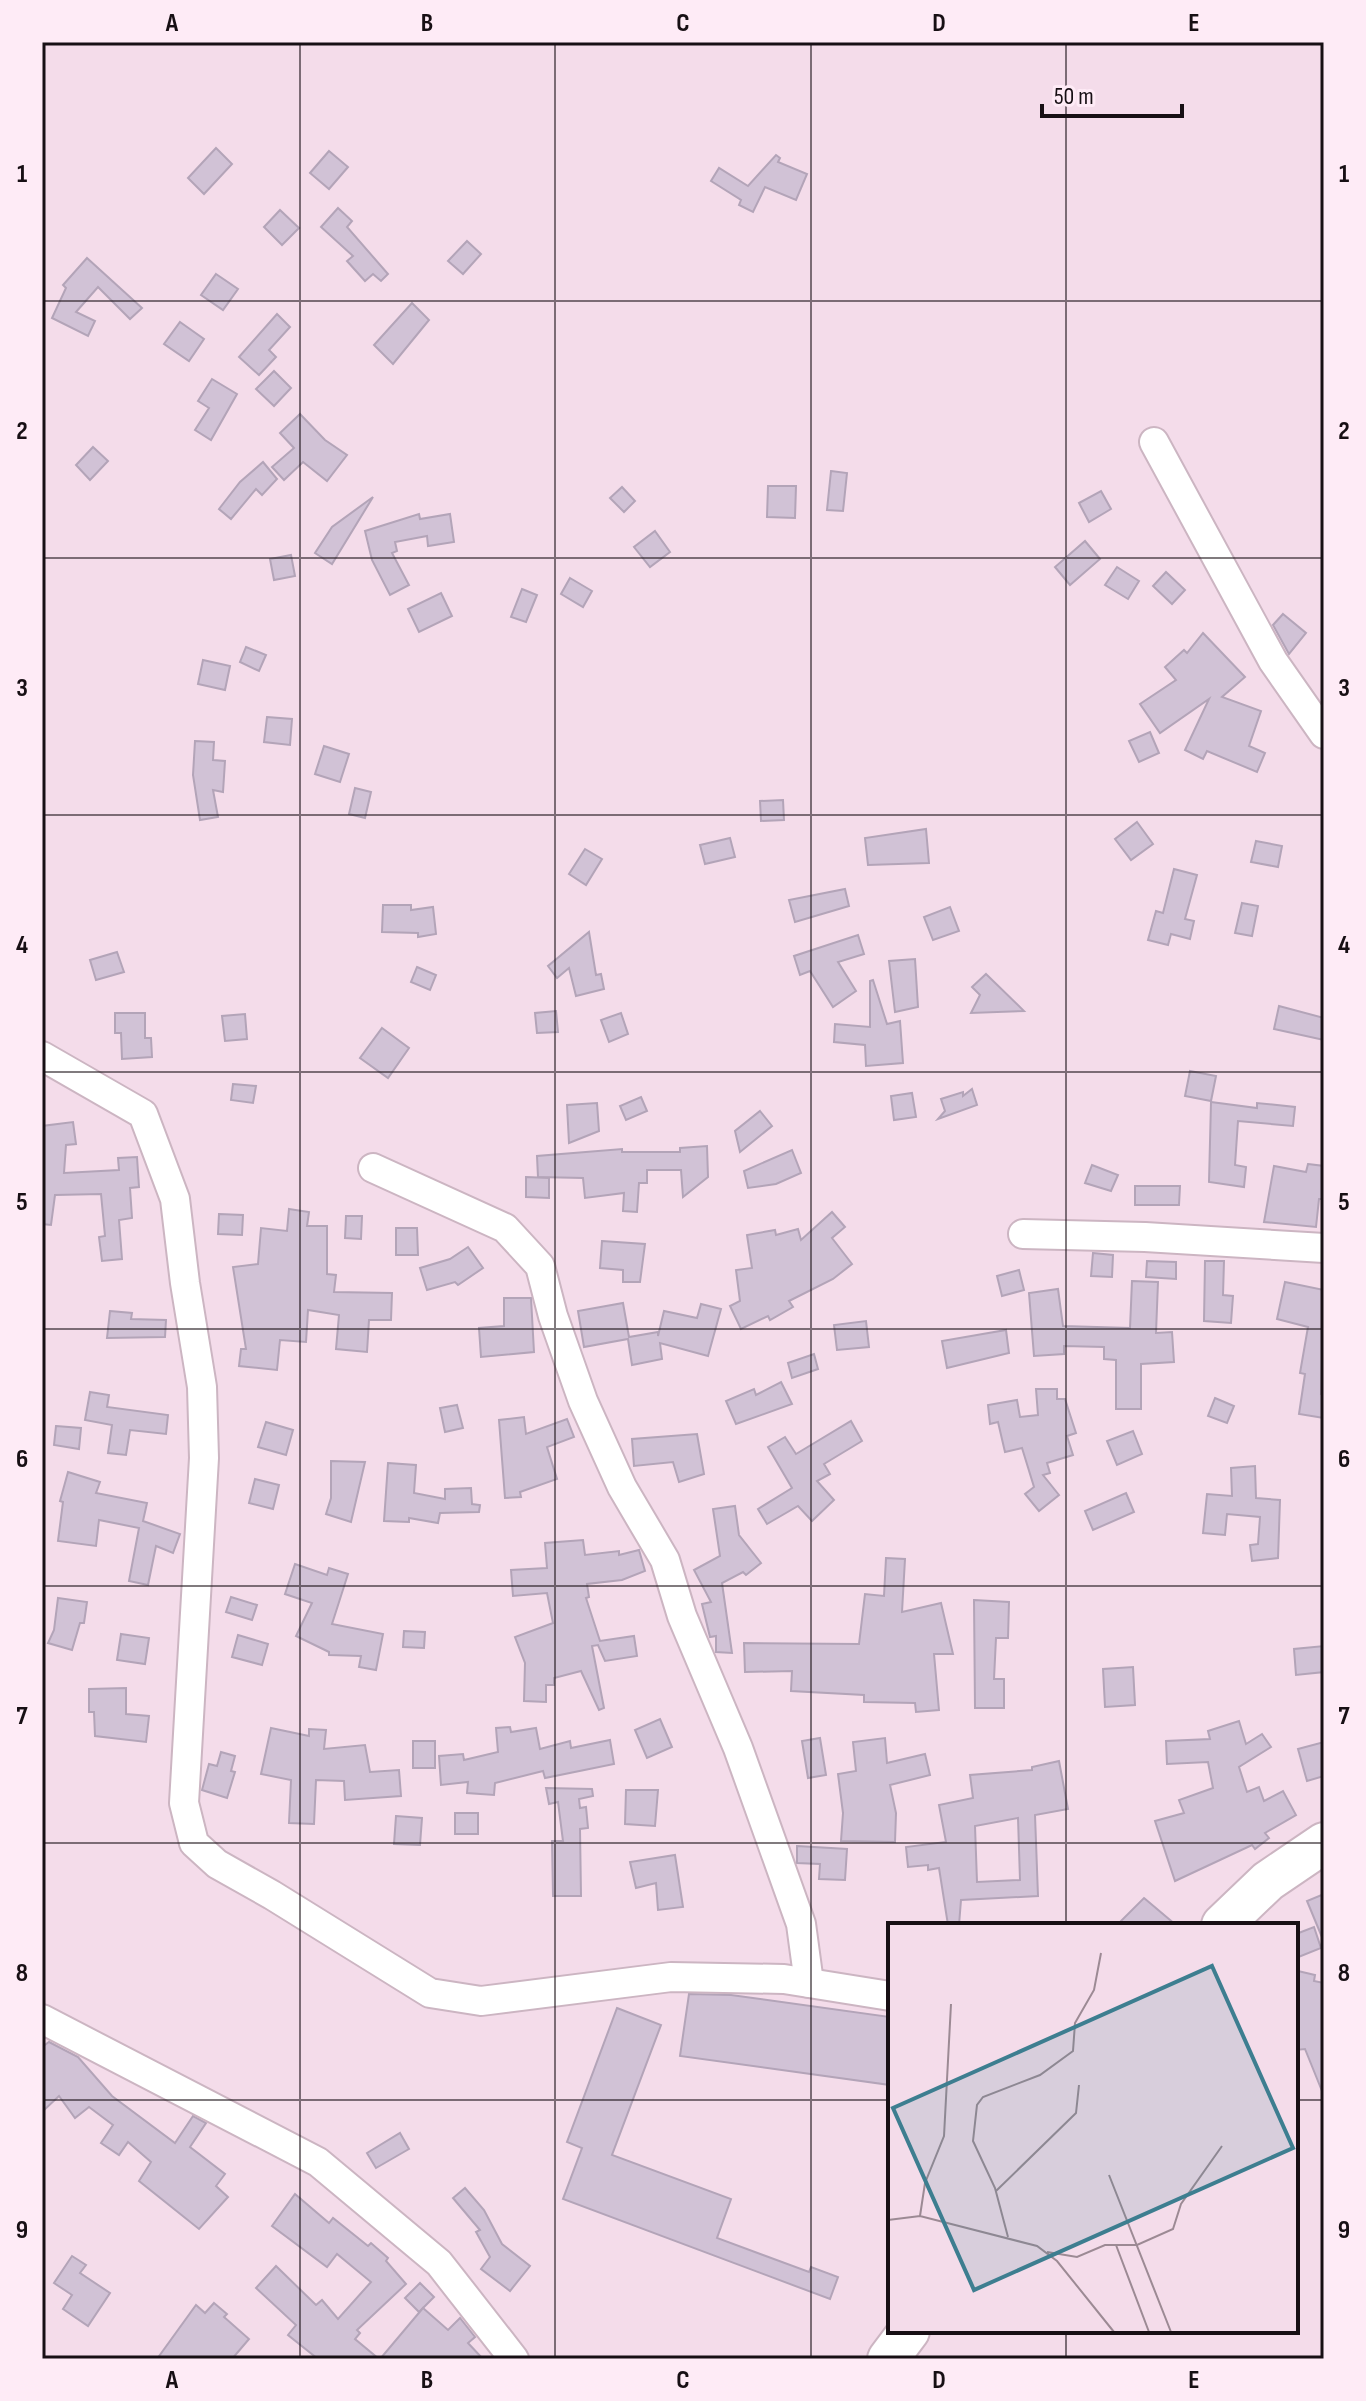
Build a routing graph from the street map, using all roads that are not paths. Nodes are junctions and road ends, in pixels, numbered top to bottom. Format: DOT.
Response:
graph roads {
  1 [pos="1154,442"];
  2 [pos="1324,734"];
  3 [pos="42,1056"];
  4 [pos="373,1168"];
  5 [pos="1023,1234"];
  6 [pos="1324,1248"];
  7 [pos="1324,1843"];
  8 [pos="1224,1923"];
  9 [pos="809,1983"];
  10 [pos="888,1996"];
  11 [pos="42,2019"];
  12 [pos="908,2333"];
  13 [pos="514,2359"];
  14 [pos="888,2359"];
  1 -- 2 [label="street"];
  3 -- 9 [label="street"];
  4 -- 9 [label="street"];
  5 -- 6 [label="street"];
  7 -- 8 [label="highway"];
  9 -- 10 [label="street"];
  11 -- 13 [label="street"];
  12 -- 14 [label="highway"];
}
